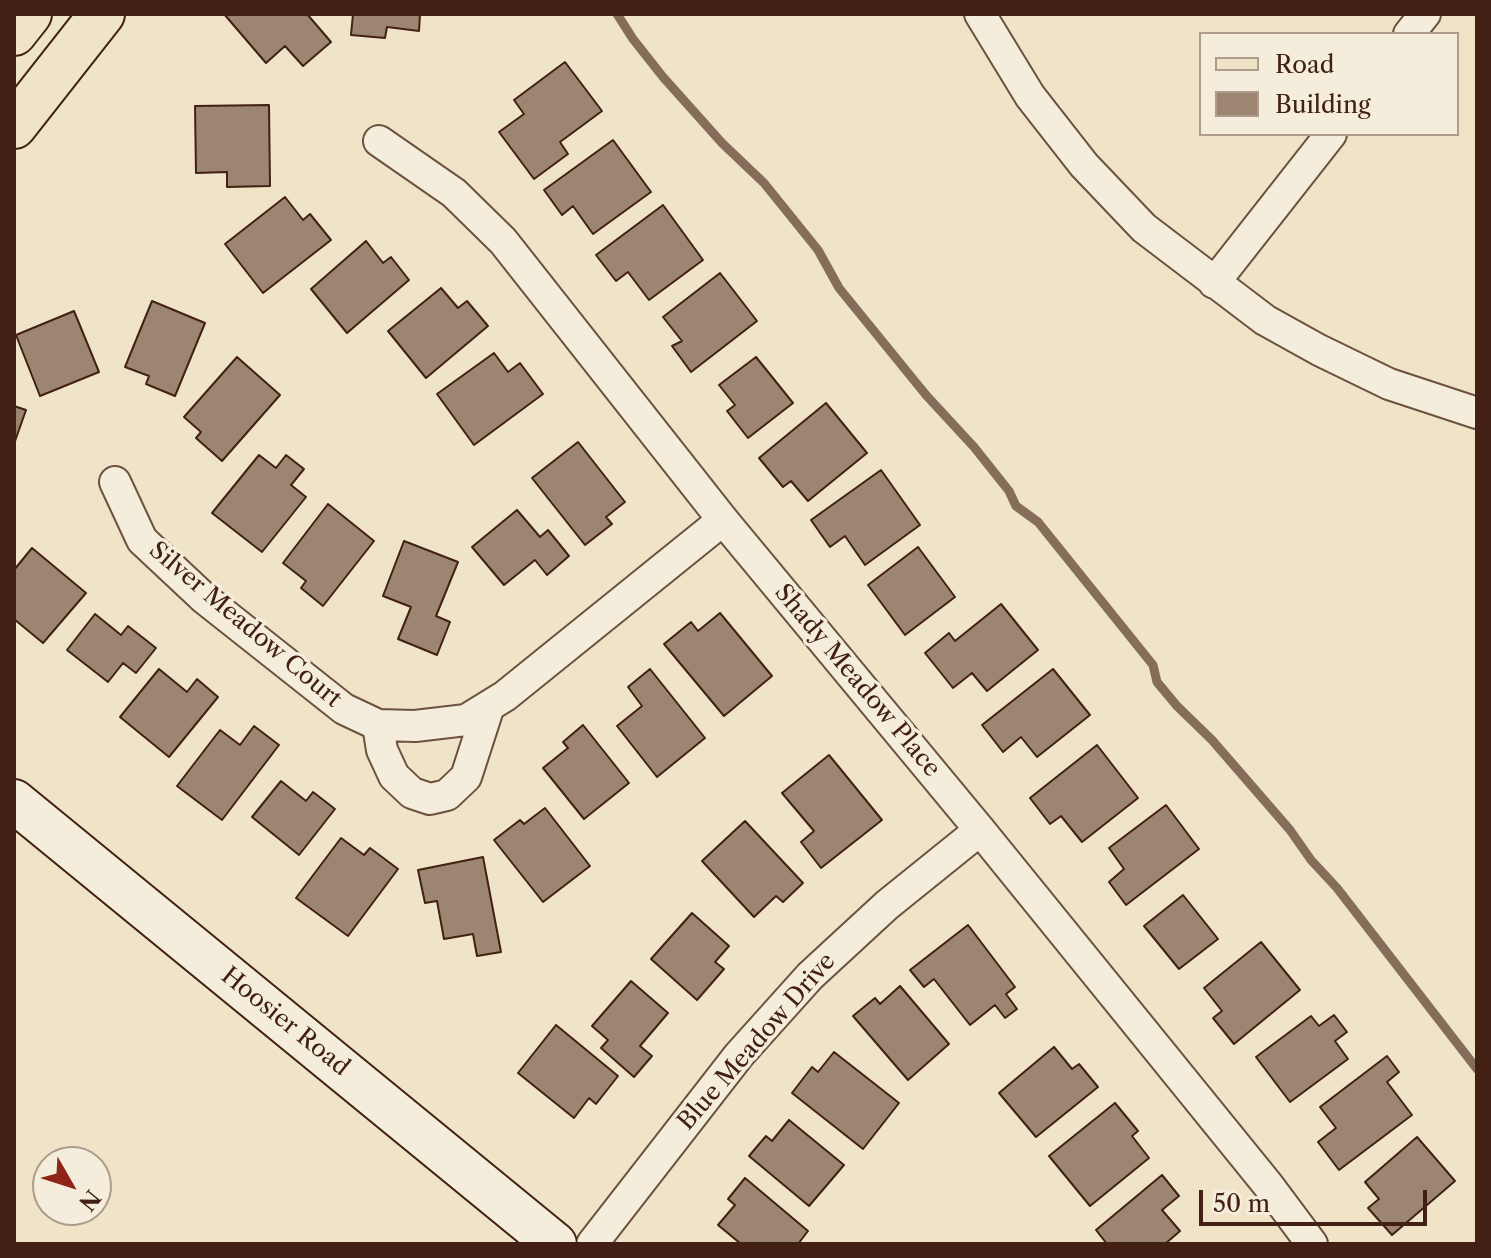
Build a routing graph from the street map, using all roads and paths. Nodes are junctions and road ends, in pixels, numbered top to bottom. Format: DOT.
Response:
graph roads {
  1 [pos="29,14"];
  2 [pos="102,14"];
  3 [pos="980,14"];
  4 [pos="1425,14"];
  5 [pos="1411,32"];
  6 [pos="14,33"];
  7 [pos="14,126"];
  8 [pos="1329,136"];
  9 [pos="379,141"];
  10 [pos="1214,283"];
  11 [pos="1477,413"];
  12 [pos="115,482"];
  13 [pos="723,520"];
  14 [pos="489,706"];
  15 [pos="378,725"];
  16 [pos="14,801"];
  17 [pos="980,830"];
  18 [pos="555,1244"];
  19 [pos="592,1244"];
  20 [pos="1312,1244"];
  1 -- 6 [label="main road"];
  2 -- 7 [label="main road"];
  3 -- 10 [label="street"];
  4 -- 5 [label="street"];
  8 -- 10 [label="street"];
  9 -- 13 [label="street, Shady Meadow Place"];
  10 -- 11 [label="street"];
  12 -- 15 [label="street, Silver Meadow Court"];
  13 -- 14 [label="street, Silver Meadow Court"];
  13 -- 17 [label="street, Shady Meadow Place"];
  14 -- 15 [label="street, Silver Meadow Court"];
  14 -- 15 [label="street"];
  16 -- 18 [label="street, Hoosier Road"];
  17 -- 19 [label="street, Blue Meadow Drive"];
  17 -- 20 [label="street, Shady Meadow Place"];
}
